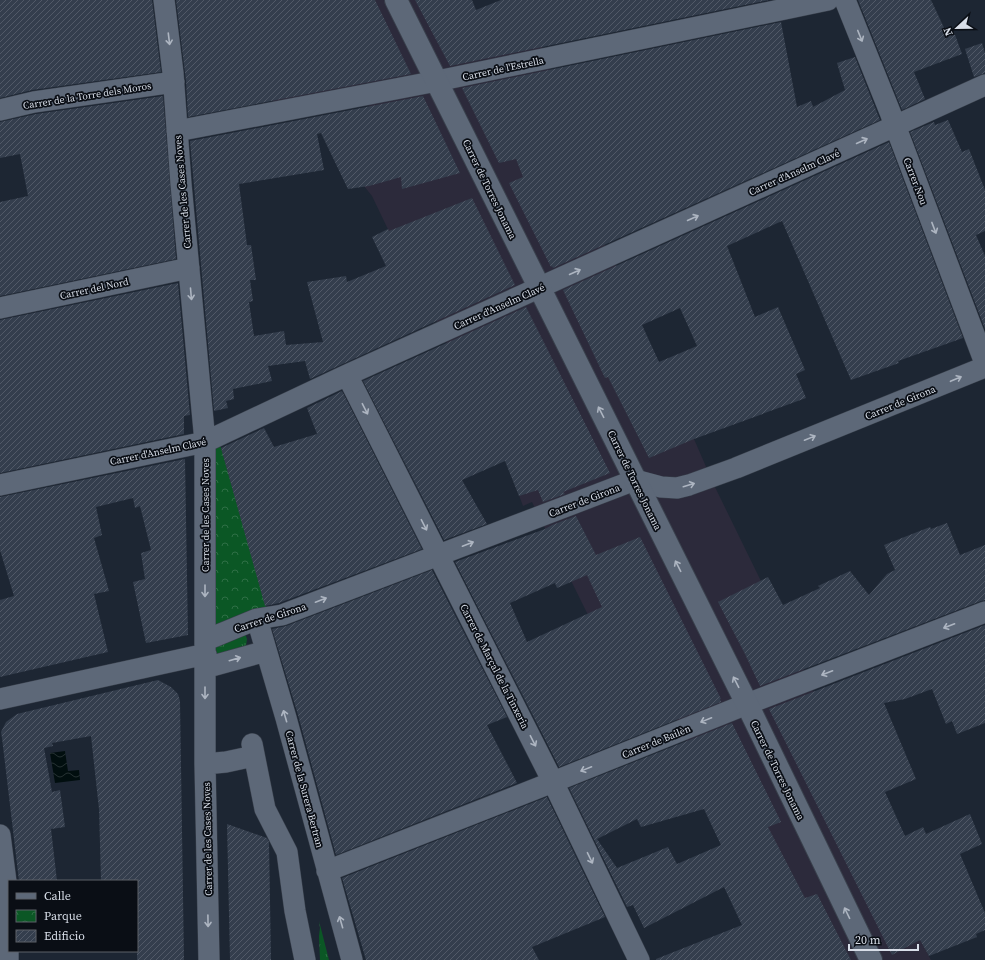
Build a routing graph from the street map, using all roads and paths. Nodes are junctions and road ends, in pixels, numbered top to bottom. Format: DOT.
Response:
graph roads {
  1 [pos="164,0"];
  2 [pos="396,0"];
  3 [pos="828,0"];
  4 [pos="846,0"];
  5 [pos="437,81"];
  6 [pos="174,82"];
  7 [pos="985,85"];
  8 [pos="0,110"];
  9 [pos="895,126"];
  10 [pos="177,131"];
  11 [pos="188,268"];
  12 [pos="539,288"];
  13 [pos="0,308"];
  14 [pos="984,358"];
  15 [pos="347,374"];
  16 [pos="205,442"];
  17 [pos="635,480"];
  18 [pos="0,485"];
  19 [pos="439,555"];
  20 [pos="985,612"];
  21 [pos="257,619"];
  22 [pos="266,651"];
  23 [pos="205,654"];
  24 [pos="0,699"];
  25 [pos="747,704"];
  26 [pos="205,764"];
  27 [pos="553,782"];
  28 [pos="0,834"];
  29 [pos="327,871"];
  30 [pos="8,960"];
  31 [pos="209,960"];
  32 [pos="305,960"];
  33 [pos="352,960"];
  34 [pos="639,960"];
  35 [pos="871,960"];
  1 -- 6 [label="street, Carrer de les Cases Noves, one-way"];
  2 -- 5 [label="street, Carrer de Torres Jonama"];
  3 -- 5 [label="street, Carrer de l'Estrella"];
  4 -- 9 [label="street, Carrer Nou, one-way"];
  5 -- 10 [label="street, Carrer de l'Estrella"];
  5 -- 12 [label="street, Carrer de Torres Jonama"];
  6 -- 8 [label="street, Carrer de la Torre dels Moros"];
  6 -- 10 [label="street, Carrer de les Cases Noves"];
  7 -- 9 [label="street, Carrer d'Anselm Clavé"];
  12 -- 9 [label="street, Carrer d'Anselm Clavé, one-way"];
  9 -- 14 [label="street, Carrer Nou, one-way"];
  10 -- 11 [label="street, Carrer de les Cases Noves"];
  11 -- 13 [label="street, Carrer del Nord"];
  11 -- 16 [label="street, Carrer de les Cases Noves, one-way"];
  12 -- 15 [label="street, Carrer d'Anselm Clavé"];
  17 -- 12 [label="street, Carrer de Torres Jonama, one-way"];
  17 -- 14 [label="street, Carrer de Girona, one-way"];
  15 -- 16 [label="street, Carrer d'Anselm Clavé"];
  15 -- 19 [label="street, Carrer de Marçal de la Tinxeria, one-way"];
  16 -- 18 [label="street, Carrer d'Anselm Clavé"];
  16 -- 23 [label="street, Carrer de les Cases Noves, one-way"];
  19 -- 17 [label="street, Carrer de Girona, one-way"];
  25 -- 17 [label="street, Carrer de Torres Jonama, one-way"];
  21 -- 19 [label="street, Carrer de Girona, one-way"];
  19 -- 27 [label="street, Carrer de Marçal de la Tinxeria, one-way"];
  20 -- 25 [label="street, Carrer de Bailèn, one-way"];
  21 -- 22 [label="street, Carrer de la Surera Bertran"];
  21 -- 23 [label="street, Carrer de Girona"];
  23 -- 22 [label="street, one-way"];
  29 -- 22 [label="street, Carrer de la Surera Bertran, one-way"];
  23 -- 24 [label="street, Carrer de Girona"];
  23 -- 26 [label="street, Carrer de les Cases Noves, one-way"];
  25 -- 27 [label="street, Carrer de Bailèn, one-way"];
  35 -- 25 [label="street, Carrer de Torres Jonama, one-way"];
  26 -- 31 [label="street, Carrer de les Cases Noves, one-way"];
  26 -- 32 [label="street"];
  27 -- 29 [label="street, Carrer de Bailèn"];
  27 -- 34 [label="street, Carrer de Marçal de la Tinxeria, one-way"];
  28 -- 30 [label="street"];
  33 -- 29 [label="street, Carrer de la Surera Bertran, one-way"];
}
